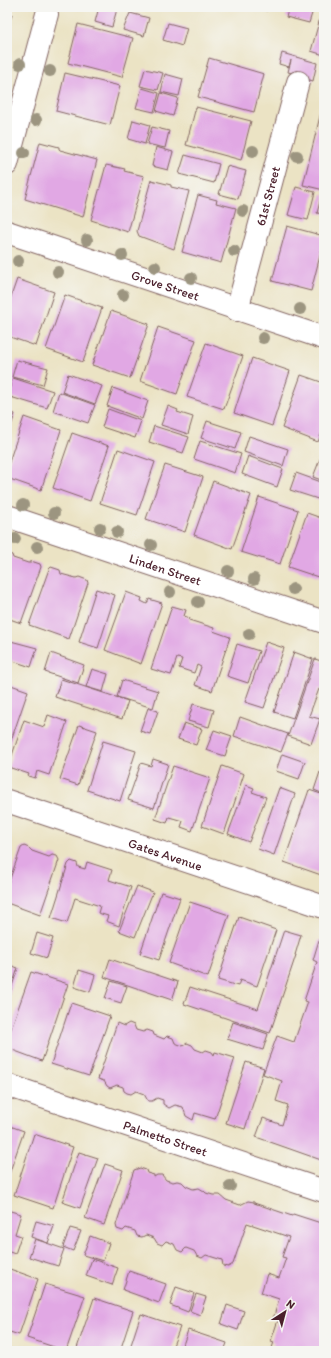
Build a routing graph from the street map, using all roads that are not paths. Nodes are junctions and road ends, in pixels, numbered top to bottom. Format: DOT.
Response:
graph roads {
  1 [pos="48,14"];
  2 [pos="298,82"];
  3 [pos="7,164"];
  4 [pos="7,232"];
  5 [pos="237,310"];
  6 [pos="324,338"];
  7 [pos="7,516"];
  8 [pos="324,622"];
  9 [pos="7,801"];
  10 [pos="324,907"];
  11 [pos="7,1085"];
  12 [pos="324,1191"];
  1 -- 3 [label="street"];
  2 -- 5 [label="street, 61st Street"];
  4 -- 5 [label="street, Grove Street"];
  5 -- 6 [label="street, Grove Street"];
  7 -- 8 [label="street, Linden Street"];
  9 -- 10 [label="street, Gates Avenue"];
  11 -- 12 [label="street, Palmetto Street"];
}
